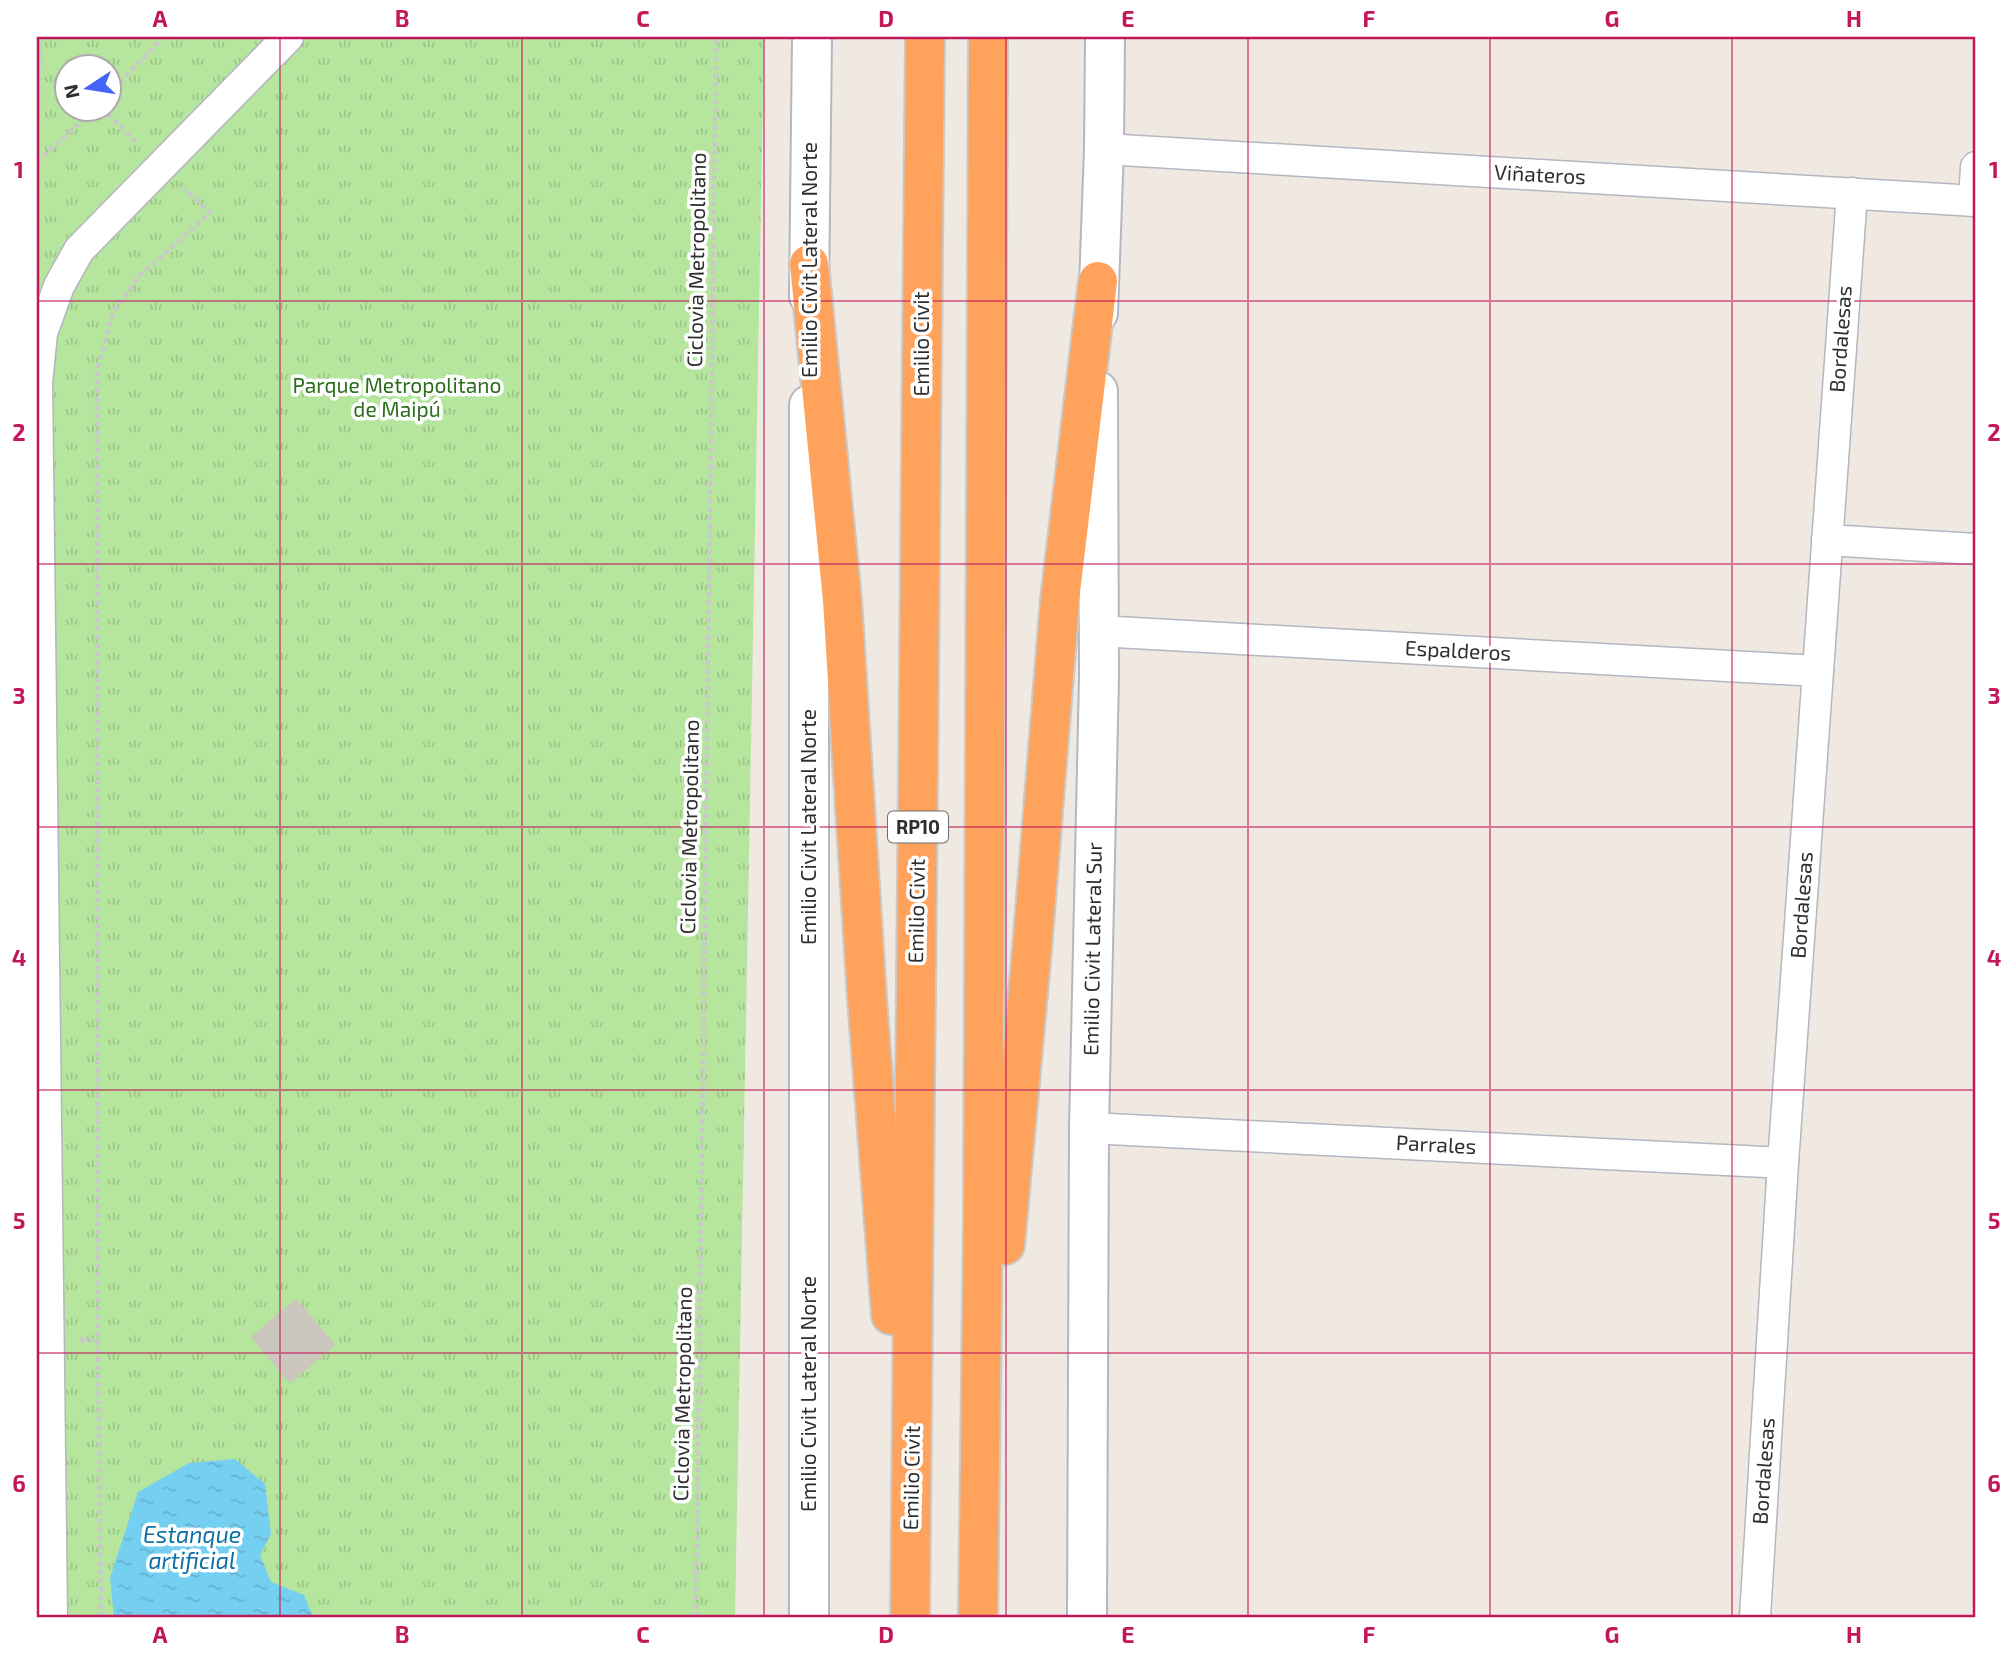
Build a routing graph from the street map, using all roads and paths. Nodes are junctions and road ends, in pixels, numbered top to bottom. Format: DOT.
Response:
graph roads {
  1 [pos="40,37"];
  2 [pos="163,37"];
  3 [pos="288,37"];
  4 [pos="716,37"];
  5 [pos="811,37"];
  6 [pos="925,37"];
  7 [pos="988,37"];
  8 [pos="1105,37"];
  9 [pos="122,80"];
  10 [pos="79,122"];
  11 [pos="116,122"];
  12 [pos="1104,149"];
  13 [pos="37,160"];
  14 [pos="160,167"];
  15 [pos="1976,167"];
  16 [pos="1852,193"];
  17 [pos="1975,201"];
  18 [pos="809,264"];
  19 [pos="1098,281"];
  20 [pos="1826,540"];
  21 [pos="1976,549"];
  22 [pos="1098,631"];
  23 [pos="1818,671"];
  24 [pos="1089,1128"];
  25 [pos="1783,1163"];
  26 [pos="979,1522"];
  27 [pos="911,1600"];
  28 [pos="52,1617"];
  29 [pos="101,1617"];
  30 [pos="696,1617"];
  31 [pos="809,1617"];
  32 [pos="978,1617"];
  33 [pos="1087,1617"];
  34 [pos="1755,1617"];
  1 -- 13 [label="path"];
  2 -- 9 [label="path"];
  3 -- 14 [label="street"];
  4 -- 30 [label="path, Ciclovia Metropolitano"];
  5 -- 18 [label="street, Emilio Civit Lateral Norte"];
  6 -- 27 [label="highway, Emilio Civit / RP10"];
  7 -- 26 [label="highway"];
  8 -- 12 [label="street, Emilio Civit Lateral Sur"];
  10 -- 13 [label="path"];
  11 -- 14 [label="path"];
  12 -- 16 [label="street, Viñateros"];
  12 -- 19 [label="street, Emilio Civit Lateral Sur"];
  14 -- 28 [label="street"];
  14 -- 29 [label="path"];
  15 -- 17 [label="street"];
  16 -- 17 [label="street, Viñateros"];
  16 -- 20 [label="street, Bordalesas"];
  18 -- 27 [label="highway"];
  18 -- 31 [label="street, Emilio Civit Lateral Norte"];
  19 -- 22 [label="street, Emilio Civit Lateral Sur"];
  19 -- 26 [label="highway"];
  20 -- 21 [label="street"];
  20 -- 23 [label="street, Bordalesas"];
  22 -- 23 [label="street, Espalderos"];
  22 -- 24 [label="street, Emilio Civit Lateral Sur"];
  23 -- 25 [label="street, Bordalesas"];
  24 -- 25 [label="street, Parrales"];
  24 -- 33 [label="street, Emilio Civit Lateral Sur"];
  25 -- 34 [label="street, Bordalesas"];
  26 -- 32 [label="highway"];
}
